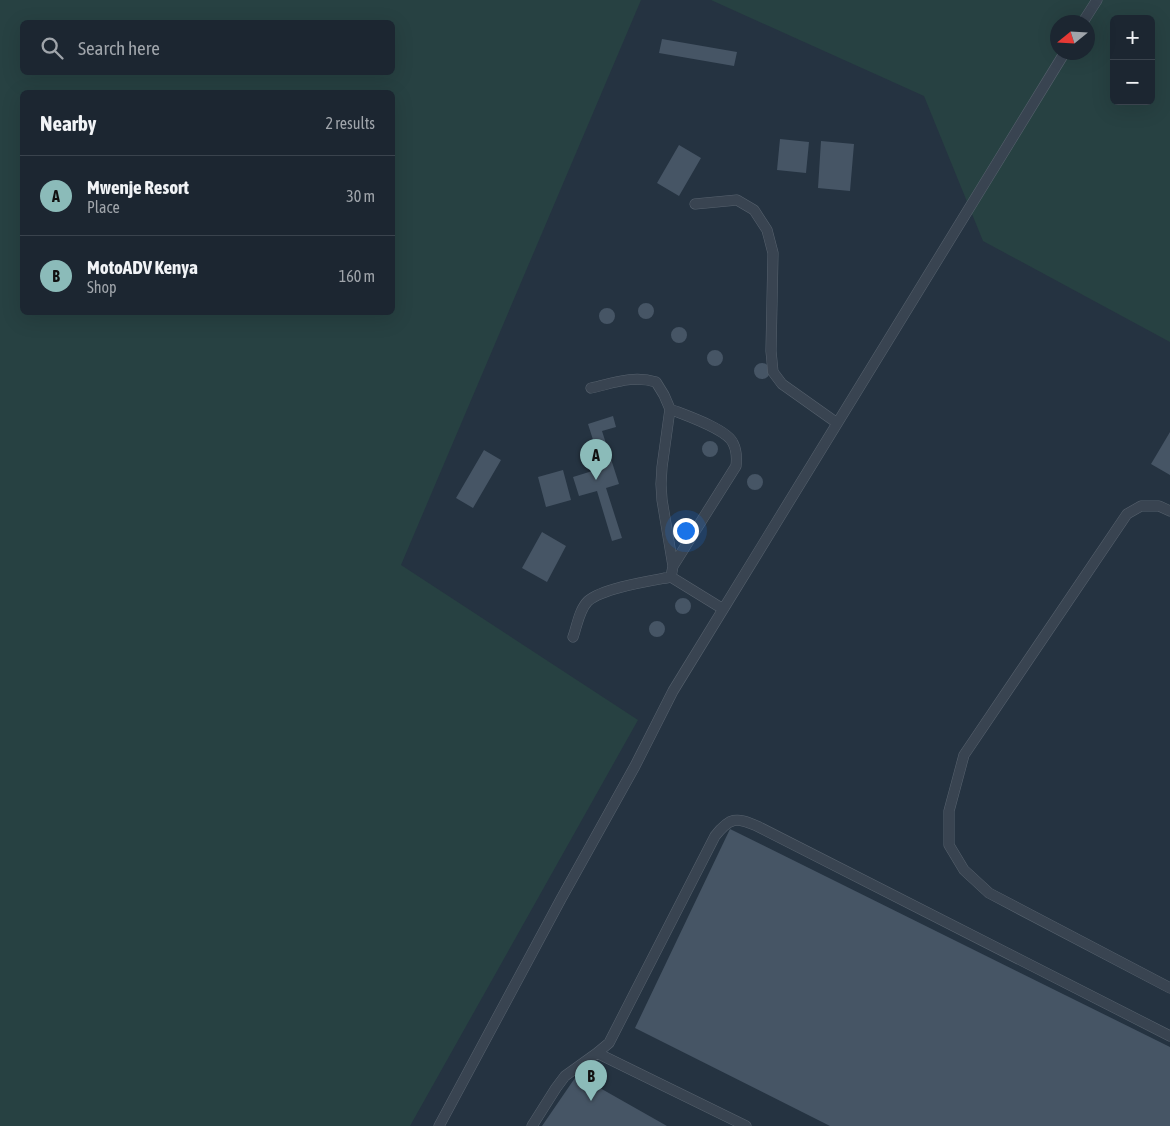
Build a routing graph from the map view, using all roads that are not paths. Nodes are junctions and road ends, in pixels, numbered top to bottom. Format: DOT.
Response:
graph roads {
  1 [pos="1097,0"];
  2 [pos="1088,15"];
  3 [pos="1060,60"];
  4 [pos="695,204"];
  5 [pos="591,388"];
  6 [pos="670,409"];
  7 [pos="837,423"];
  8 [pos="1170,511"];
  9 [pos="673,566"];
  10 [pos="671,577"];
  11 [pos="723,609"];
  12 [pos="573,637"];
  13 [pos="1170,988"];
  14 [pos="1170,1036"];
  15 [pos="597,1053"];
  16 [pos="439,1126"];
  17 [pos="532,1126"];
  18 [pos="746,1126"];
  1 -- 2 [label="lane"];
  3 -- 7 [label="lane"];
  4 -- 7 [label="lane"];
  5 -- 6 [label="lane"];
  6 -- 9 [label="lane"];
  6 -- 9 [label="lane"];
  7 -- 11 [label="lane"];
  8 -- 13 [label="lane"];
  9 -- 10 [label="lane"];
  10 -- 11 [label="lane"];
  10 -- 12 [label="lane"];
  11 -- 16 [label="lane"];
  14 -- 15 [label="lane"];
  15 -- 17 [label="lane"];
  15 -- 18 [label="lane"];
}
